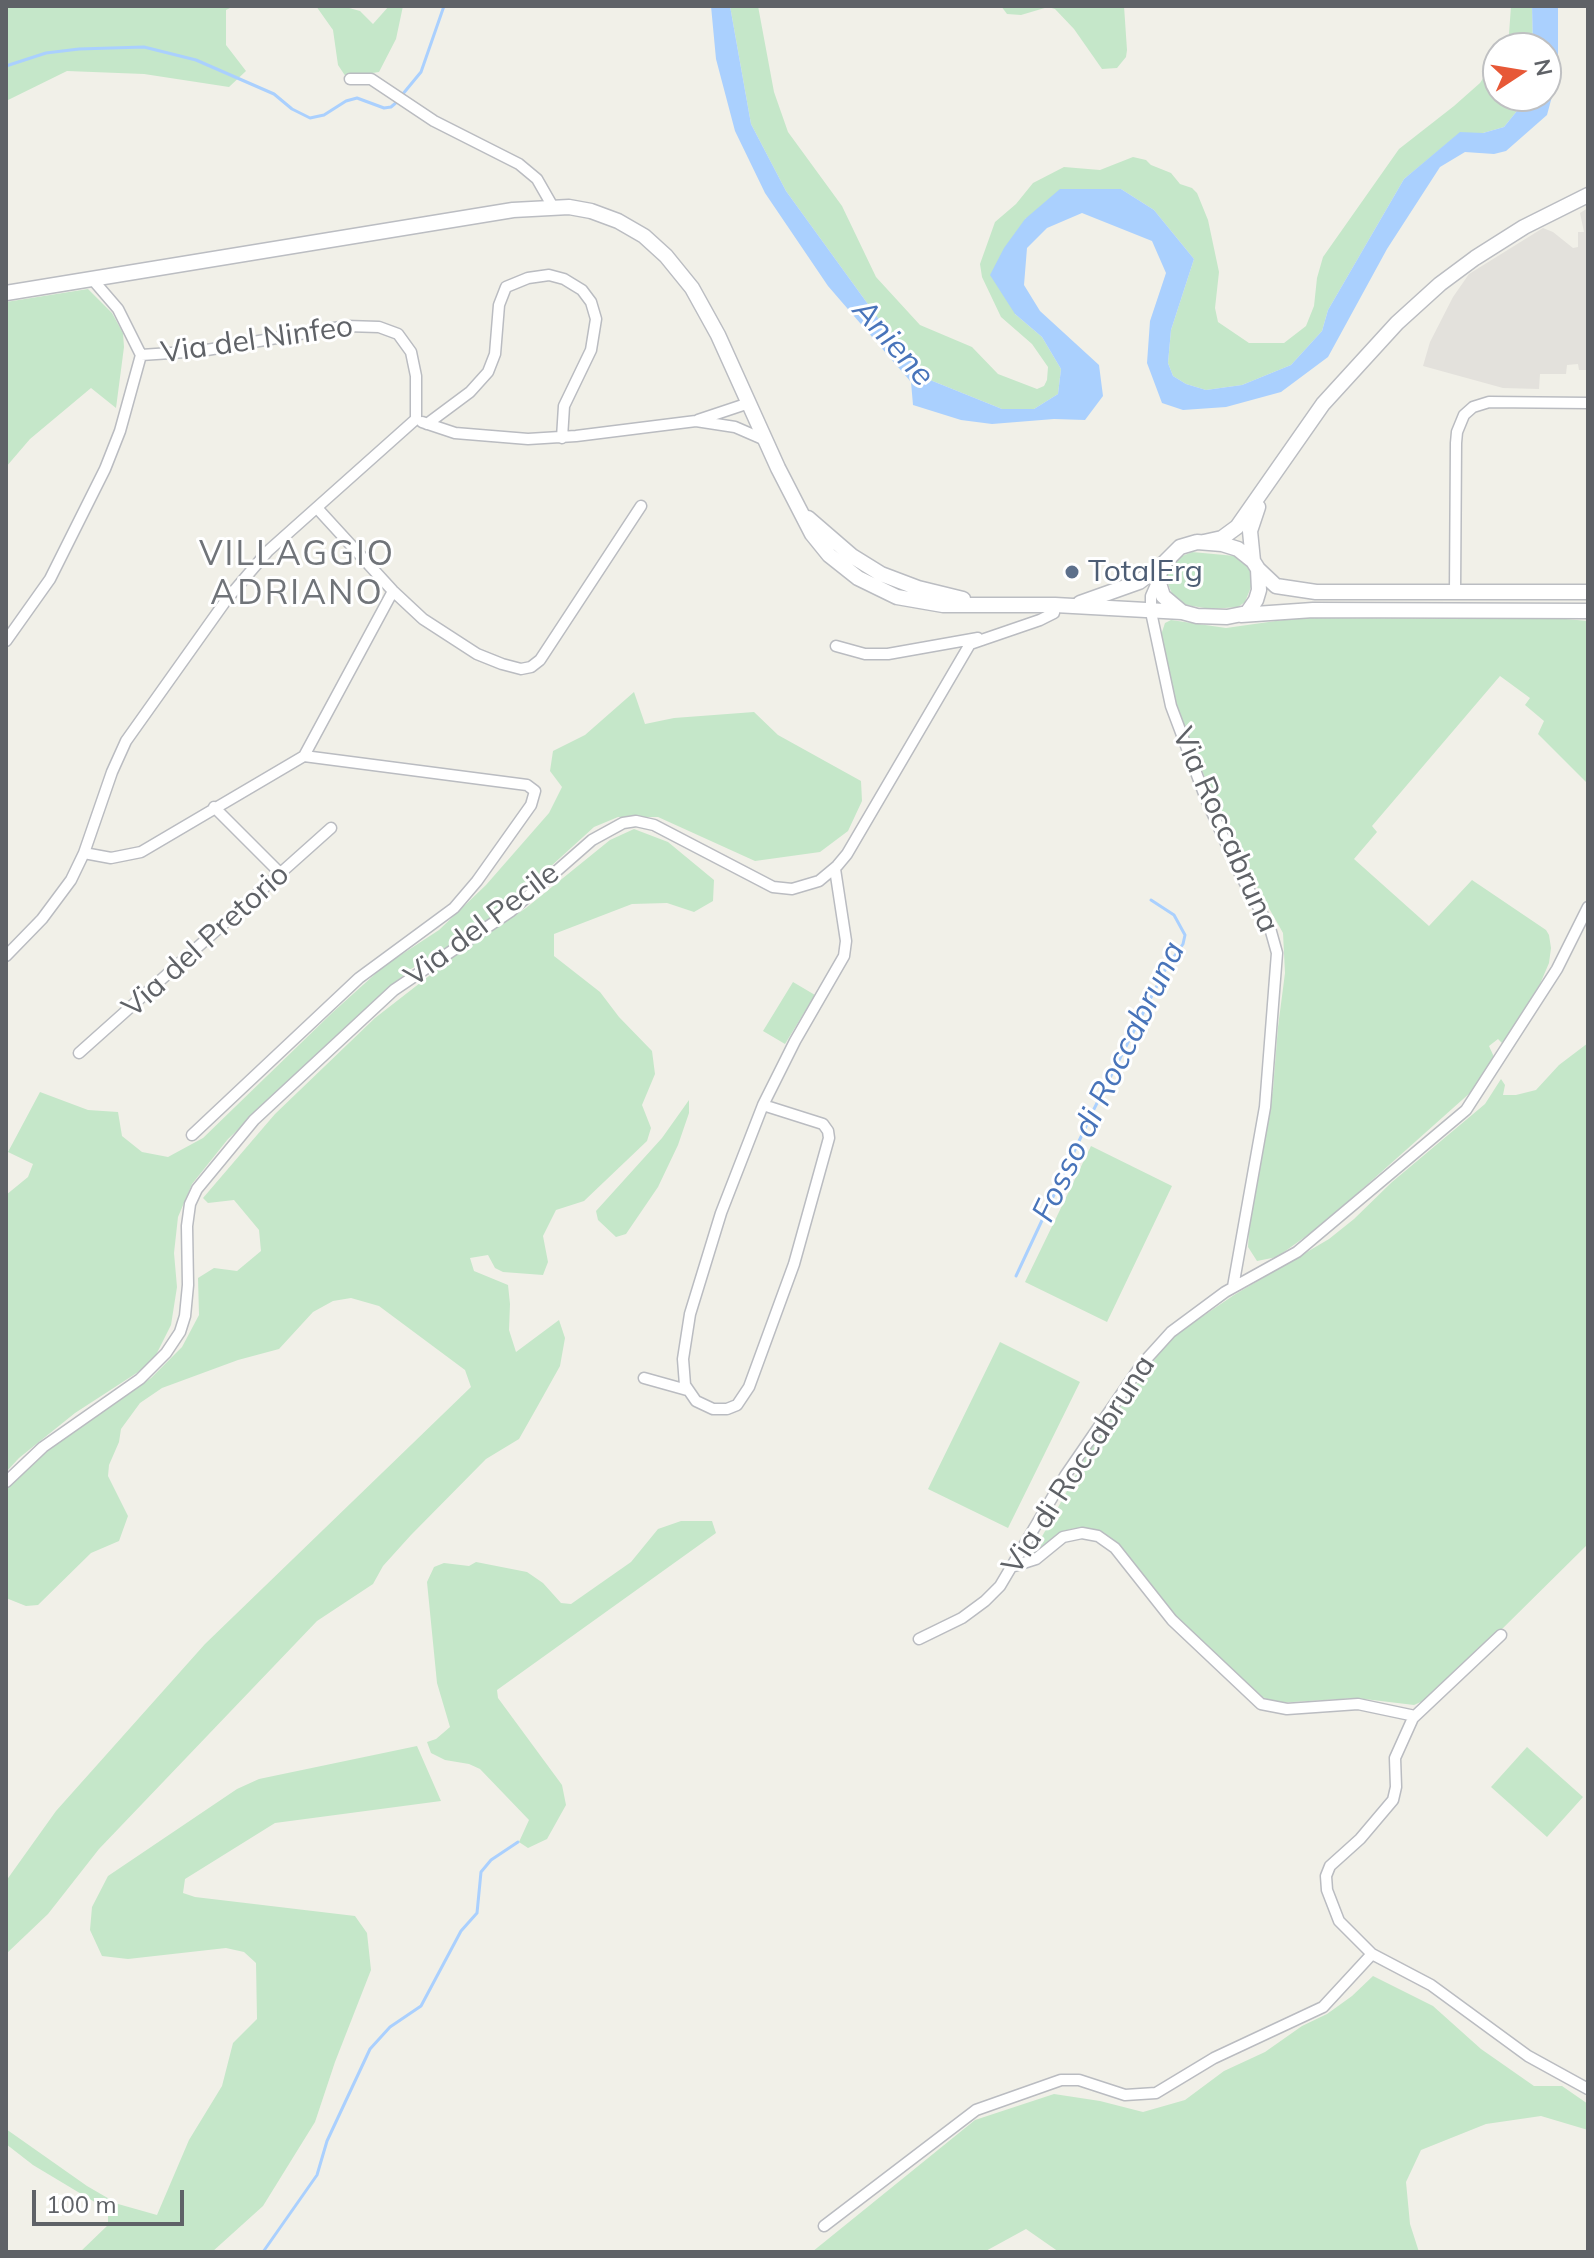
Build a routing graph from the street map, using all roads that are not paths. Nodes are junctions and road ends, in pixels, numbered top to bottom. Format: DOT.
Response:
graph roads {
  1 [pos="350,79"];
  2 [pos="1588,195"];
  3 [pos="553,207"];
  4 [pos="93,280"];
  5 [pos="6,293"];
  6 [pos="141,355"];
  7 [pos="749,403"];
  8 [pos="1588,403"];
  9 [pos="416,419"];
  10 [pos="696,421"];
  11 [pos="427,424"];
  12 [pos="562,438"];
  13 [pos="765,440"];
  14 [pos="1264,491"];
  15 [pos="641,506"];
  16 [pos="317,508"];
  17 [pos="1204,542"];
  18 [pos="1162,565"];
  19 [pos="1256,565"];
  20 [pos="1158,580"];
  21 [pos="393,591"];
  22 [pos="1455,592"];
  23 [pos="1588,592"];
  24 [pos="1055,605"];
  25 [pos="1072,606"];
  26 [pos="1588,611"];
  27 [pos="1151,612"];
  28 [pos="1182,612"];
  29 [pos="1241,615"];
  30 [pos="988,636"];
  31 [pos="6,641"];
  32 [pos="836,646"];
  33 [pos="304,756"];
  34 [pos="214,807"];
  35 [pos="331,828"];
  36 [pos="84,853"];
  37 [pos="835,869"];
  38 [pos="281,874"];
  39 [pos="1588,907"];
  40 [pos="6,956"];
  41 [pos="79,1053"];
  42 [pos="763,1105"];
  43 [pos="192,1135"];
  44 [pos="1233,1287"];
  45 [pos="644,1378"];
  46 [pos="687,1390"];
  47 [pos="6,1482"];
  48 [pos="1014,1566"];
  49 [pos="1501,1635"];
  50 [pos="919,1639"];
  51 [pos="1415,1716"];
  52 [pos="1372,1954"];
  53 [pos="1588,2089"];
  54 [pos="824,2226"];
  1 -- 3 [label="street"];
  2 -- 14 [label="main road"];
  3 -- 4 [label="main road"];
  3 -- 7 [label="main road"];
  4 -- 5 [label="main road"];
  4 -- 6 [label="street"];
  6 -- 9 [label="street, Via del Ninfeo"];
  6 -- 31 [label="street"];
  7 -- 10 [label="street"];
  7 -- 13 [label="main road"];
  8 -- 22 [label="street"];
  9 -- 11 [label="street"];
  9 -- 16 [label="street"];
  10 -- 12 [label="street"];
  10 -- 13 [label="street"];
  11 -- 12 [label="street"];
  11 -- 12 [label="street"];
  13 -- 24 [label="main road"];
  14 -- 17 [label="main road"];
  14 -- 19 [label="main road"];
  15 -- 21 [label="street"];
  16 -- 21 [label="street"];
  16 -- 36 [label="street"];
  17 -- 18 [label="main road"];
  17 -- 19 [label="main road"];
  18 -- 20 [label="main road"];
  18 -- 25 [label="main road"];
  19 -- 22 [label="main road"];
  19 -- 29 [label="main road"];
  20 -- 27 [label="street"];
  20 -- 28 [label="main road"];
  21 -- 33 [label="street"];
  22 -- 23 [label="main road"];
  24 -- 25 [label="main road"];
  24 -- 30 [label="street, Via del Pecile"];
  25 -- 27 [label="main road"];
  26 -- 29 [label="main road"];
  27 -- 28 [label="main road"];
  27 -- 44 [label="street, Via Roccabruna"];
  28 -- 29 [label="main road"];
  30 -- 32 [label="street"];
  30 -- 37 [label="street, Via del Pecile"];
  33 -- 34 [label="street"];
  33 -- 43 [label="street, Via del Pecile"];
  34 -- 36 [label="street"];
  34 -- 38 [label="street"];
  35 -- 38 [label="street, Via del Pretorio"];
  36 -- 40 [label="street"];
  37 -- 42 [label="street"];
  37 -- 47 [label="street, Via del Pecile"];
  38 -- 41 [label="street, Via del Pretorio"];
  39 -- 44 [label="street, Via di Roccabruna"];
  42 -- 46 [label="street"];
  42 -- 46 [label="street"];
  44 -- 48 [label="street, Via di Roccabruna"];
  45 -- 46 [label="street"];
  48 -- 50 [label="street, Via di Roccabruna"];
  48 -- 51 [label="street"];
  49 -- 51 [label="street"];
  51 -- 52 [label="street"];
  52 -- 53 [label="street"];
  52 -- 54 [label="street"];
}
